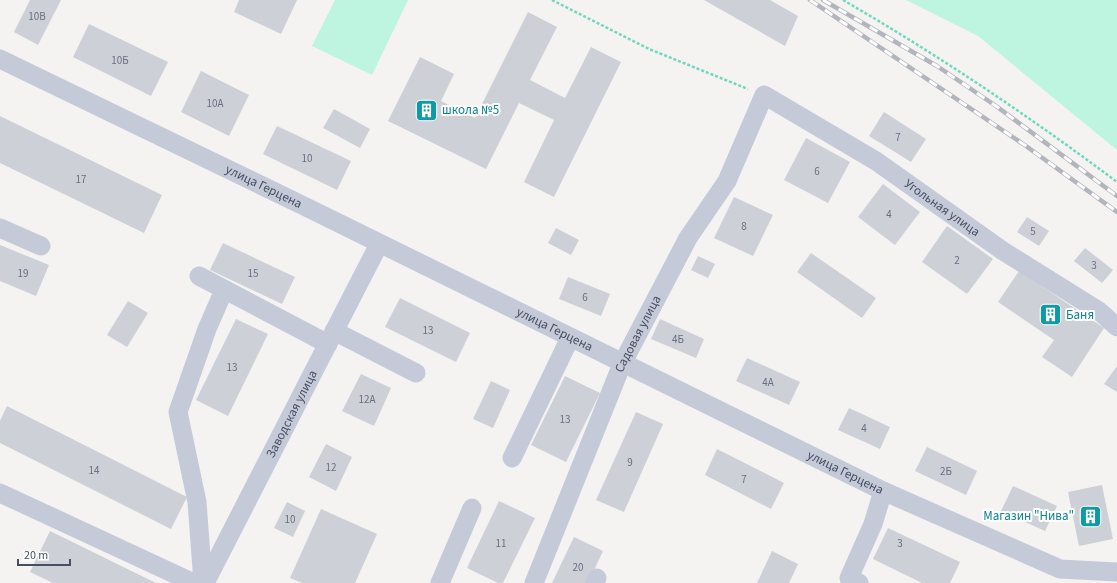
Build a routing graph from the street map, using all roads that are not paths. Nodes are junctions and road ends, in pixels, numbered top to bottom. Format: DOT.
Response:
graph roads {
  1 [pos="0,59"];
  2 [pos="764,95"];
  3 [pos="0,228"];
  4 [pos="379,244"];
  5 [pos="42,246"];
  6 [pos="199,276"];
  7 [pos="224,290"];
  8 [pos="1117,327"];
  9 [pos="331,337"];
  10 [pos="570,338"];
  11 [pos="622,364"];
  12 [pos="416,372"];
  13 [pos="512,458"];
  14 [pos="883,491"];
  15 [pos="0,493"];
  16 [pos="472,508"];
  17 [pos="1117,572"];
  18 [pos="852,581"];
  19 [pos="194,583"];
  20 [pos="204,583"];
  21 [pos="440,583"];
  22 [pos="534,583"];
  1 -- 4 [label="street, улица Герцена"];
  2 -- 8 [label="street, Угольная улица"];
  2 -- 11 [label="street, Садовая улица"];
  3 -- 5 [label="street"];
  4 -- 9 [label="street, Заводская улица"];
  4 -- 10 [label="street, улица Герцена"];
  6 -- 7 [label="street"];
  7 -- 9 [label="street"];
  7 -- 20 [label="street"];
  9 -- 12 [label="street"];
  9 -- 20 [label="street, Заводская улица"];
  10 -- 11 [label="street, улица Герцена"];
  10 -- 13 [label="street"];
  11 -- 14 [label="street, улица Герцена"];
  11 -- 22 [label="street, Садовая улица"];
  14 -- 17 [label="street, улица Герцена"];
  14 -- 18 [label="street"];
  15 -- 19 [label="street"];
  16 -- 21 [label="street"];
}
